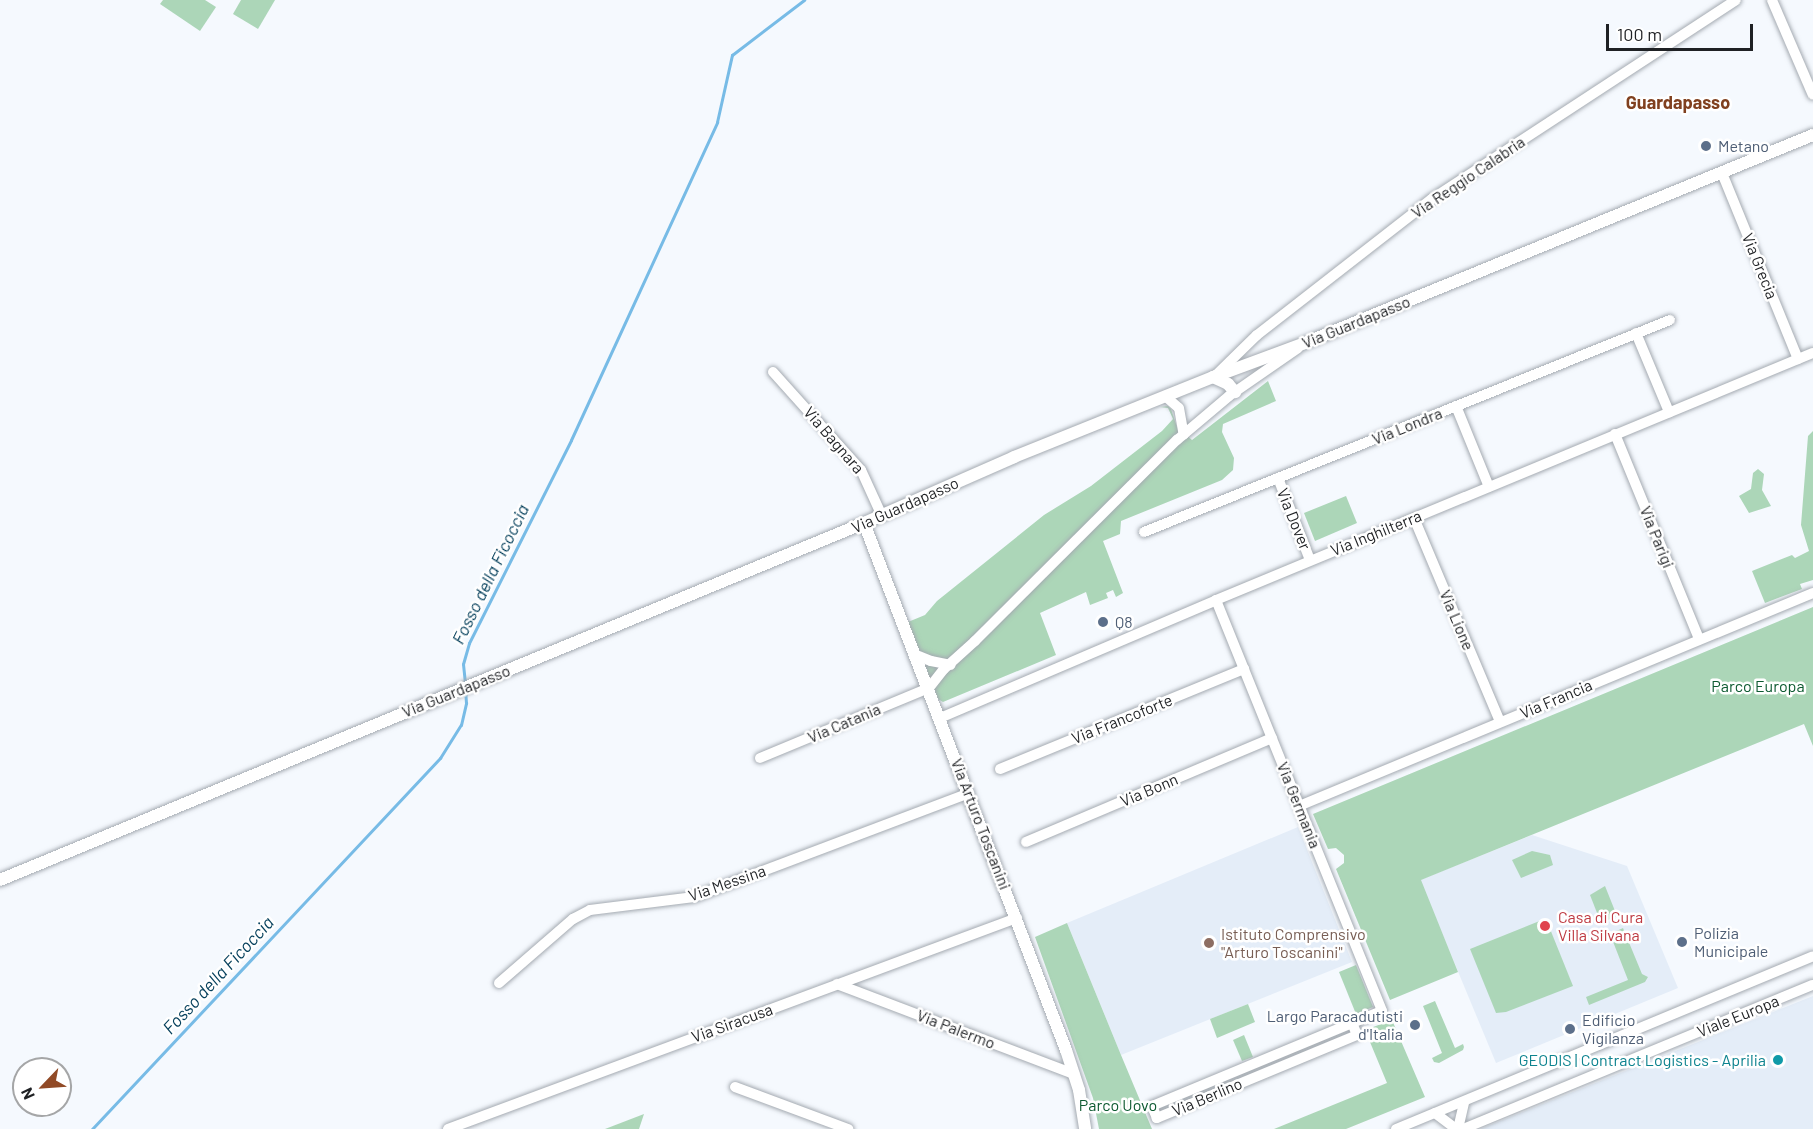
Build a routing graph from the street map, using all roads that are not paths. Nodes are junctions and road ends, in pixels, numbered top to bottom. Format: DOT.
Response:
graph roads {
  1 [pos="1736,0"];
  2 [pos="1773,0"];
  3 [pos="1813,95"];
  4 [pos="1813,135"];
  5 [pos="1722,174"];
  6 [pos="1670,320"];
  7 [pos="1636,333"];
  8 [pos="1305,343"];
  9 [pos="1813,353"];
  10 [pos="1798,359"];
  11 [pos="774,372"];
  12 [pos="1214,376"];
  13 [pos="1235,392"];
  14 [pos="1165,396"];
  15 [pos="1456,406"];
  16 [pos="1669,412"];
  17 [pos="1615,434"];
  18 [pos="1184,435"];
  19 [pos="1278,478"];
  20 [pos="1489,487"];
  21 [pos="882,516"];
  22 [pos="1414,518"];
  23 [pos="864,523"];
  24 [pos="1144,532"];
  25 [pos="1310,560"];
  26 [pos="1813,593"];
  27 [pos="1216,600"];
  28 [pos="1700,639"];
  29 [pos="916,655"];
  30 [pos="951,664"];
  31 [pos="1244,669"];
  32 [pos="929,688"];
  33 [pos="940,718"];
  34 [pos="1500,722"];
  35 [pos="1272,738"];
  36 [pos="760,759"];
  37 [pos="1000,769"];
  38 [pos="969,793"];
  39 [pos="1299,806"];
  40 [pos="1026,842"];
  41 [pos="0,880"];
  42 [pos="1017,918"];
  43 [pos="1813,956"];
  44 [pos="499,983"];
  45 [pos="837,984"];
  46 [pos="1813,985"];
  47 [pos="1382,1011"];
  48 [pos="1352,1023"];
  49 [pos="1074,1074"];
  50 [pos="735,1087"];
  51 [pos="1464,1102"];
  52 [pos="1435,1113"];
  53 [pos="448,1129"];
  54 [pos="848,1129"];
  55 [pos="1085,1129"];
  56 [pos="1396,1129"];
  57 [pos="1457,1129"];
  58 [pos="1463,1129"];
  1 -- 12 [label="street, Via Reggio Calabria"];
  2 -- 3 [label="street"];
  4 -- 5 [label="street, Via Guardapasso"];
  5 -- 8 [label="street, Via Guardapasso"];
  5 -- 10 [label="street, Via Grecia"];
  6 -- 7 [label="street, Via Londra"];
  7 -- 15 [label="street, Via Londra"];
  7 -- 16 [label="street"];
  8 -- 12 [label="street, Via Guardapasso"];
  8 -- 13 [label="street"];
  9 -- 10 [label="street, Via Inghilterra"];
  10 -- 16 [label="street, Via Inghilterra"];
  11 -- 21 [label="street, Via Bagnara"];
  12 -- 13 [label="street"];
  12 -- 14 [label="street, Via Guardapasso"];
  13 -- 18 [label="street"];
  14 -- 18 [label="street"];
  14 -- 21 [label="street, Via Guardapasso"];
  15 -- 19 [label="street, Via Londra"];
  15 -- 20 [label="street"];
  16 -- 17 [label="street, Via Inghilterra"];
  17 -- 20 [label="street, Via Inghilterra"];
  17 -- 28 [label="street, Via Parigi"];
  18 -- 30 [label="street"];
  19 -- 24 [label="street, Via Londra"];
  19 -- 25 [label="street, Via Dover"];
  20 -- 22 [label="street, Via Inghilterra"];
  21 -- 23 [label="street, Via Guardapasso"];
  22 -- 25 [label="street, Via Inghilterra"];
  22 -- 34 [label="street, Via Lione"];
  23 -- 29 [label="street, Via Arturo Toscanini"];
  23 -- 41 [label="street, Via Guardapasso"];
  25 -- 27 [label="street, Via Inghilterra"];
  26 -- 28 [label="street, Via Francia"];
  27 -- 31 [label="street, Via Germania"];
  27 -- 33 [label="street, Via Inghilterra"];
  28 -- 34 [label="street, Via Francia"];
  29 -- 30 [label="street"];
  29 -- 32 [label="street, Via Arturo Toscanini"];
  30 -- 32 [label="street"];
  31 -- 35 [label="street, Via Germania"];
  31 -- 37 [label="street, Via Francoforte"];
  32 -- 33 [label="street, Via Arturo Toscanini"];
  32 -- 36 [label="street, Via Catania"];
  33 -- 38 [label="street, Via Arturo Toscanini"];
  34 -- 39 [label="street, Via Francia"];
  35 -- 39 [label="street, Via Germania"];
  35 -- 40 [label="street, Via Bonn"];
  38 -- 42 [label="street, Via Arturo Toscanini"];
  38 -- 44 [label="street, Via Messina"];
  39 -- 47 [label="street, Via Germania"];
  42 -- 45 [label="street, Via Siracusa"];
  42 -- 49 [label="street, Via Arturo Toscanini"];
  43 -- 51 [label="street, Viale Europa"];
  45 -- 49 [label="street, Via Palermo"];
  45 -- 53 [label="street, Via Siracusa"];
  46 -- 58 [label="street, Viale Europa"];
  47 -- 48 [label="street, Via Berlino"];
  48 -- 48 [label="street, Via Berlino"];
  49 -- 55 [label="street, Via Arturo Toscanini"];
  50 -- 54 [label="street"];
  51 -- 52 [label="street, Viale Europa"];
  51 -- 57 [label="street"];
  52 -- 56 [label="street, Viale Europa"];
  52 -- 57 [label="street"];
}
